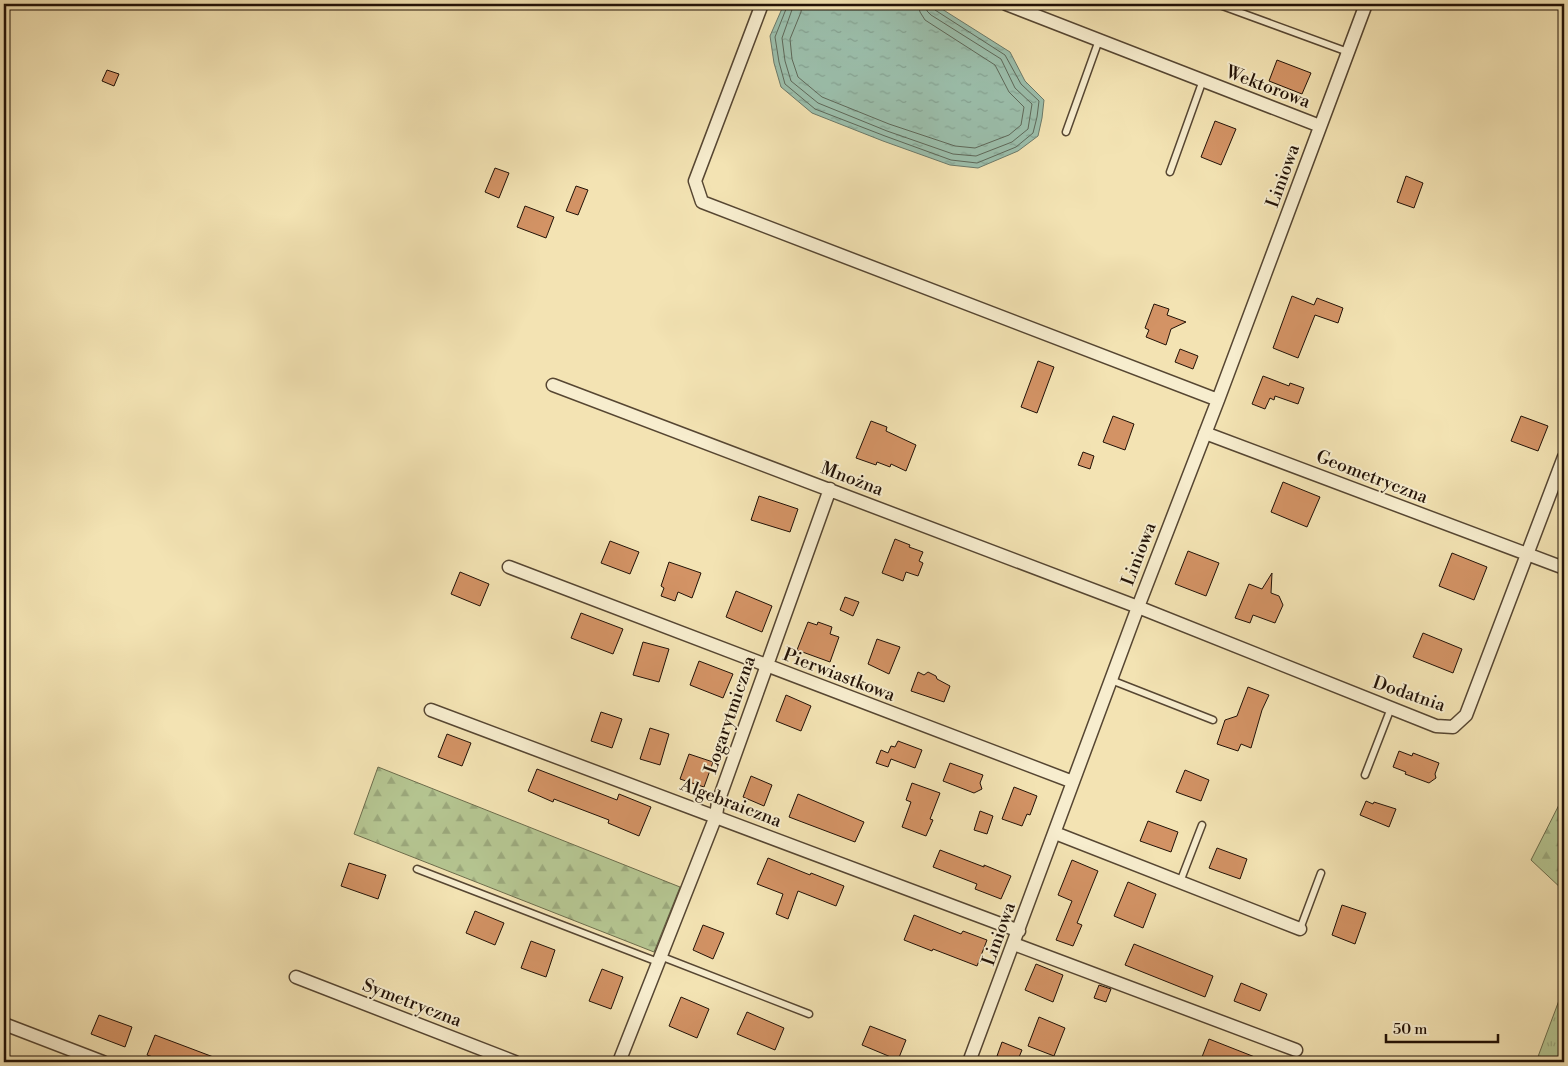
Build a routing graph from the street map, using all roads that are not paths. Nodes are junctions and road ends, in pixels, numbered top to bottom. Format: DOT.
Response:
graph roads {
  1 [pos="762,4"];
  2 [pos="1006,4"];
  3 [pos="1217,4"];
  4 [pos="1366,4"];
  5 [pos="1099,40"];
  6 [pos="1346,56"];
  7 [pos="1203,80"];
  8 [pos="1320,126"];
  9 [pos="1066,132"];
  10 [pos="1170,172"];
  11 [pos="553,385"];
  12 [pos="1218,400"];
  13 [pos="1205,433"];
  14 [pos="1564,457"];
  15 [pos="830,489"];
  16 [pos="1527,554"];
  17 [pos="509,567"];
  18 [pos="1564,568"];
  19 [pos="1138,607"];
  20 [pos="766,666"];
  21 [pos="1111,680"];
  22 [pos="1392,708"];
  23 [pos="431,710"];
  24 [pos="1213,720"];
  25 [pos="1365,775"];
  26 [pos="1073,782"];
  27 [pos="716,816"];
  28 [pos="1202,825"];
  29 [pos="1055,833"];
  30 [pos="417,869"];
  31 [pos="1321,873"];
  32 [pos="1180,882"];
  33 [pos="1300,930"];
  34 [pos="1019,931"];
  35 [pos="1014,944"];
  36 [pos="659,959"];
  37 [pos="296,977"];
  38 [pos="810,1014"];
  39 [pos="4,1024"];
  40 [pos="1296,1050"];
  41 [pos="973,1061"];
  42 [pos="103,1062"];
  43 [pos="515,1062"];
  44 [pos="618,1062"];
  1 -- 12 [label="street"];
  2 -- 5 [label="street, Wektorowa"];
  3 -- 6 [label="lane"];
  4 -- 6 [label="street, Liniowa"];
  5 -- 7 [label="street, Wektorowa"];
  5 -- 9 [label="lane"];
  6 -- 8 [label="street, Liniowa"];
  7 -- 8 [label="street, Wektorowa"];
  7 -- 10 [label="lane, Wektorowa"];
  8 -- 12 [label="street, Liniowa"];
  11 -- 15 [label="street, Mnożna"];
  12 -- 13 [label="street, Liniowa"];
  13 -- 16 [label="street, Geometryczna"];
  13 -- 19 [label="street, Liniowa"];
  14 -- 16 [label="street, Dodatnia"];
  15 -- 19 [label="street, Mnożna"];
  15 -- 20 [label="street, Logarytmiczna"];
  16 -- 18 [label="street, Geometryczna"];
  16 -- 22 [label="street, Dodatnia"];
  17 -- 20 [label="street, Pierwiastkowa"];
  19 -- 21 [label="street, Liniowa"];
  19 -- 22 [label="street, Dodatnia"];
  20 -- 26 [label="street, Pierwiastkowa"];
  20 -- 27 [label="street, Logarytmiczna"];
  21 -- 24 [label="lane"];
  21 -- 26 [label="street, Liniowa"];
  22 -- 25 [label="lane"];
  23 -- 27 [label="street, Algebraiczna"];
  26 -- 29 [label="street, Liniowa"];
  27 -- 34 [label="street, Algebraiczna"];
  27 -- 36 [label="street, Logarytmiczna"];
  28 -- 32 [label="lane"];
  29 -- 32 [label="street"];
  29 -- 34 [label="street, Liniowa"];
  30 -- 36 [label="lane"];
  31 -- 33 [label="lane"];
  32 -- 33 [label="street"];
  34 -- 35 [label="street, Liniowa"];
  35 -- 40 [label="street"];
  35 -- 41 [label="street, Liniowa"];
  36 -- 38 [label="lane"];
  36 -- 44 [label="street, Logarytmiczna"];
  37 -- 43 [label="street, Symetryczna"];
  39 -- 42 [label="street"];
}
